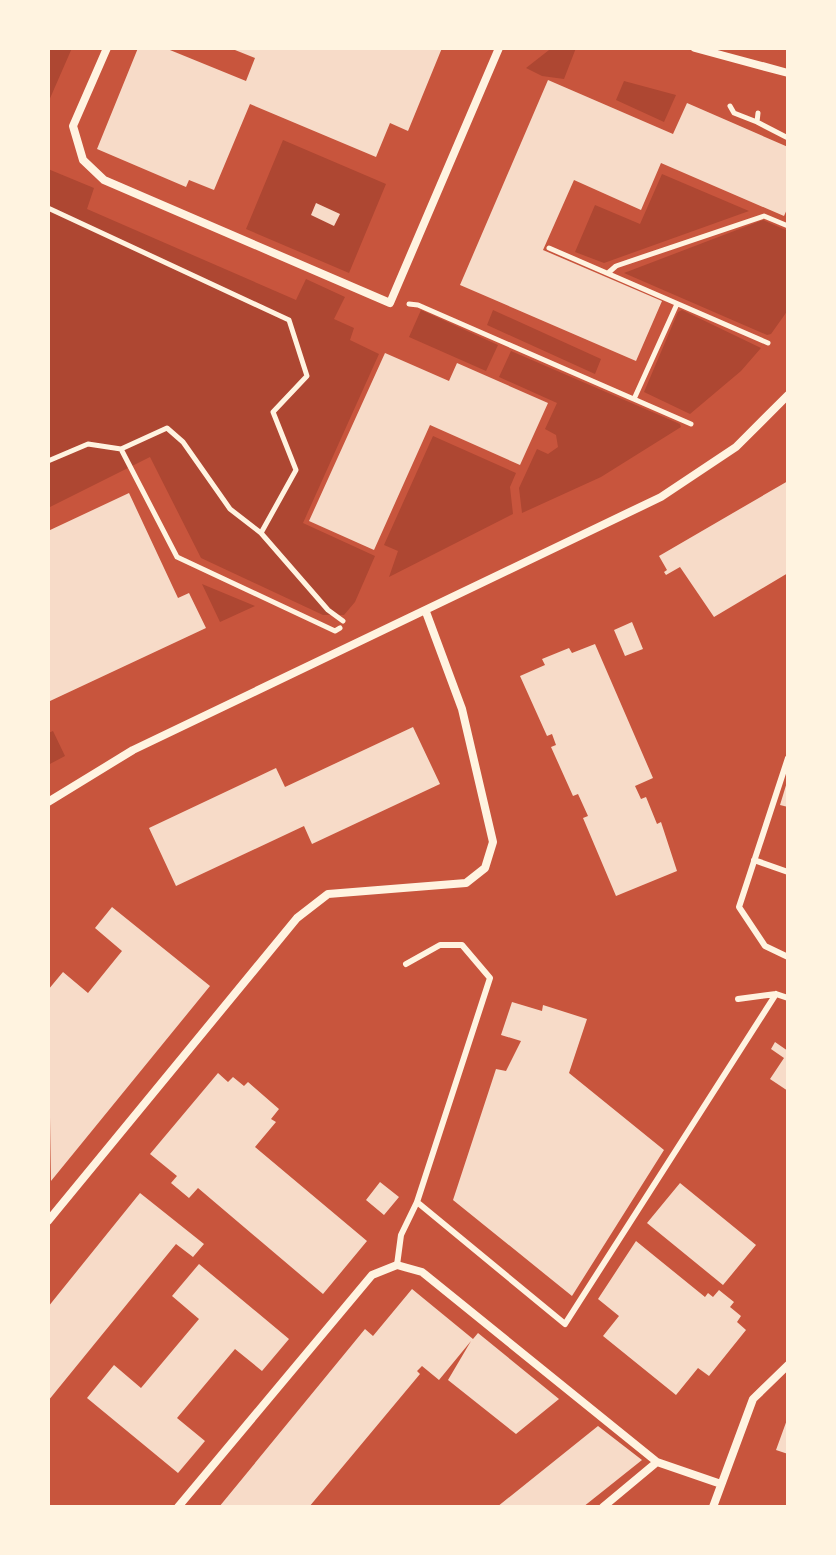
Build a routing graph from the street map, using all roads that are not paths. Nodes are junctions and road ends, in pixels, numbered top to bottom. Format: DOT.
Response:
graph roads {
  1 [pos="107,48"];
  2 [pos="499,48"];
  3 [pos="695,48"];
  4 [pos="788,73"];
  5 [pos="788,395"];
  6 [pos="426,612"];
  7 [pos="788,758"];
  8 [pos="48,802"];
  9 [pos="754,860"];
  10 [pos="788,872"];
  11 [pos="788,957"];
  12 [pos="406,964"];
  13 [pos="776,994"];
  14 [pos="788,998"];
  15 [pos="738,999"];
  16 [pos="417,1202"];
  17 [pos="48,1221"];
  18 [pos="397,1265"];
  19 [pos="788,1365"];
  20 [pos="657,1462"];
  21 [pos="721,1484"];
  22 [pos="178,1507"];
  23 [pos="603,1507"];
  24 [pos="713,1507"];
  1 -- 2 [label="street"];
  3 -- 4 [label="street"];
  5 -- 6 [label="street"];
  6 -- 8 [label="street"];
  6 -- 17 [label="street"];
  7 -- 9 [label="lane"];
  9 -- 10 [label="lane"];
  9 -- 11 [label="lane"];
  12 -- 16 [label="lane"];
  13 -- 14 [label="lane"];
  13 -- 15 [label="lane"];
  13 -- 16 [label="lane"];
  16 -- 18 [label="lane"];
  18 -- 20 [label="street"];
  18 -- 22 [label="street"];
  19 -- 21 [label="street"];
  20 -- 21 [label="street"];
  20 -- 23 [label="street"];
  21 -- 24 [label="street"];
}
